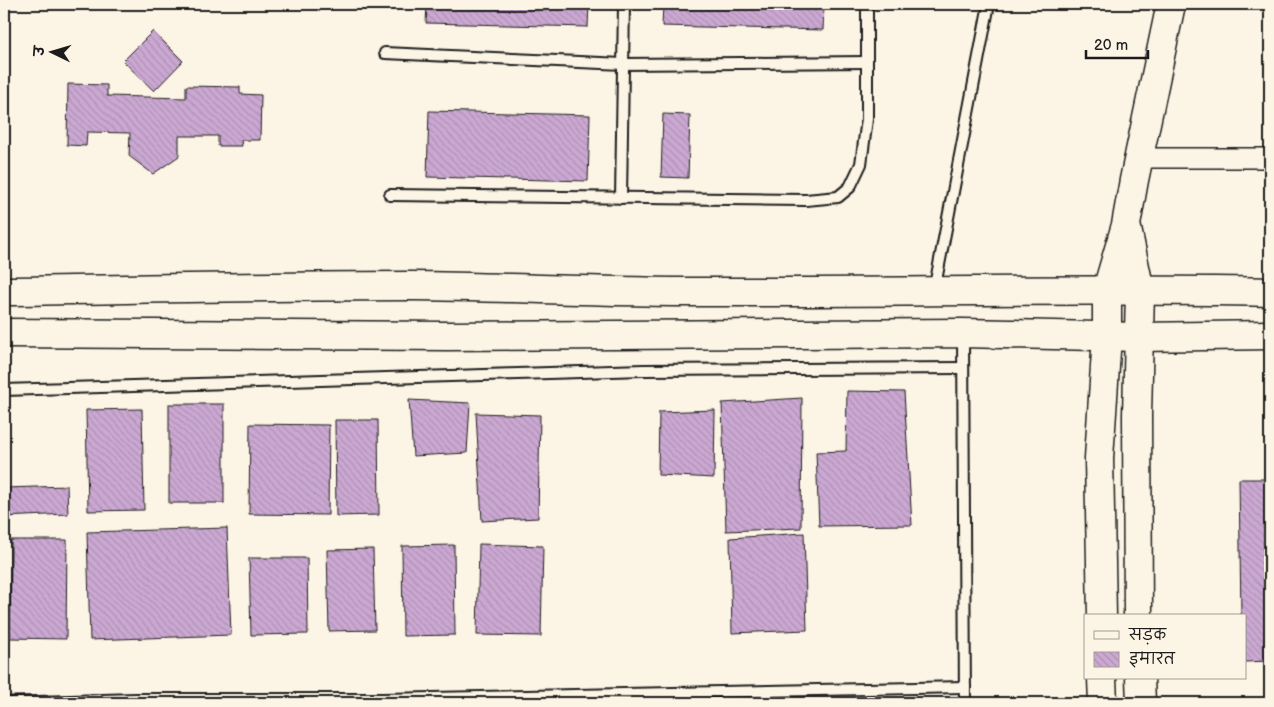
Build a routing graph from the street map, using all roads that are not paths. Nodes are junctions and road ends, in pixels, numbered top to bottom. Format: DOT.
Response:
graph roads {
  1 [pos="624,4"];
  2 [pos="867,4"];
  3 [pos="989,4"];
  4 [pos="1172,4"];
  5 [pos="386,53"];
  6 [pos="867,62"];
  7 [pos="623,64"];
  8 [pos="1139,158"];
  9 [pos="1270,158"];
  10 [pos="390,195"];
  11 [pos="621,198"];
  12 [pos="1126,225"];
  13 [pos="4,290"];
  14 [pos="1107,290"];
  15 [pos="1140,291"];
  16 [pos="934,292"];
  17 [pos="1270,292"];
  18 [pos="4,332"];
  19 [pos="963,334"];
  20 [pos="1270,335"];
  21 [pos="1107,336"];
  22 [pos="1140,337"];
  23 [pos="963,368"];
  24 [pos="4,390"];
  25 [pos="1102,614"];
  26 [pos="1138,614"];
  27 [pos="1102,680"];
  28 [pos="1140,680"];
  29 [pos="965,687"];
  30 [pos="659,699"];
  31 [pos="136,701"];
  32 [pos="383,701"];
  33 [pos="4,703"];
  34 [pos="965,703"];
  35 [pos="1103,703"];
  36 [pos="1141,703"];
  1 -- 7 [label="lane"];
  2 -- 6 [label="lane"];
  3 -- 16 [label="lane"];
  4 -- 8 [label="street"];
  5 -- 7 [label="lane"];
  6 -- 7 [label="lane"];
  6 -- 11 [label="lane"];
  7 -- 11 [label="lane"];
  8 -- 9 [label="street"];
  8 -- 12 [label="street"];
  10 -- 11 [label="lane"];
  12 -- 14 [label="street"];
  12 -- 15 [label="street"];
  13 -- 16 [label="street"];
  14 -- 15 [label="street"];
  14 -- 16 [label="street"];
  14 -- 21 [label="street"];
  15 -- 17 [label="street"];
  15 -- 22 [label="street"];
  18 -- 19 [label="street"];
  19 -- 21 [label="street"];
  19 -- 23 [label="lane"];
  20 -- 22 [label="street"];
  21 -- 22 [label="street"];
  21 -- 25 [label="street"];
  22 -- 26 [label="street"];
  23 -- 24 [label="lane"];
  23 -- 29 [label="lane"];
  27 -- 35 [label="street"];
  28 -- 36 [label="street"];
  29 -- 30 [label="lane"];
  29 -- 34 [label="lane"];
  30 -- 32 [label="lane"];
  31 -- 32 [label="lane"];
  31 -- 33 [label="lane"];
}
